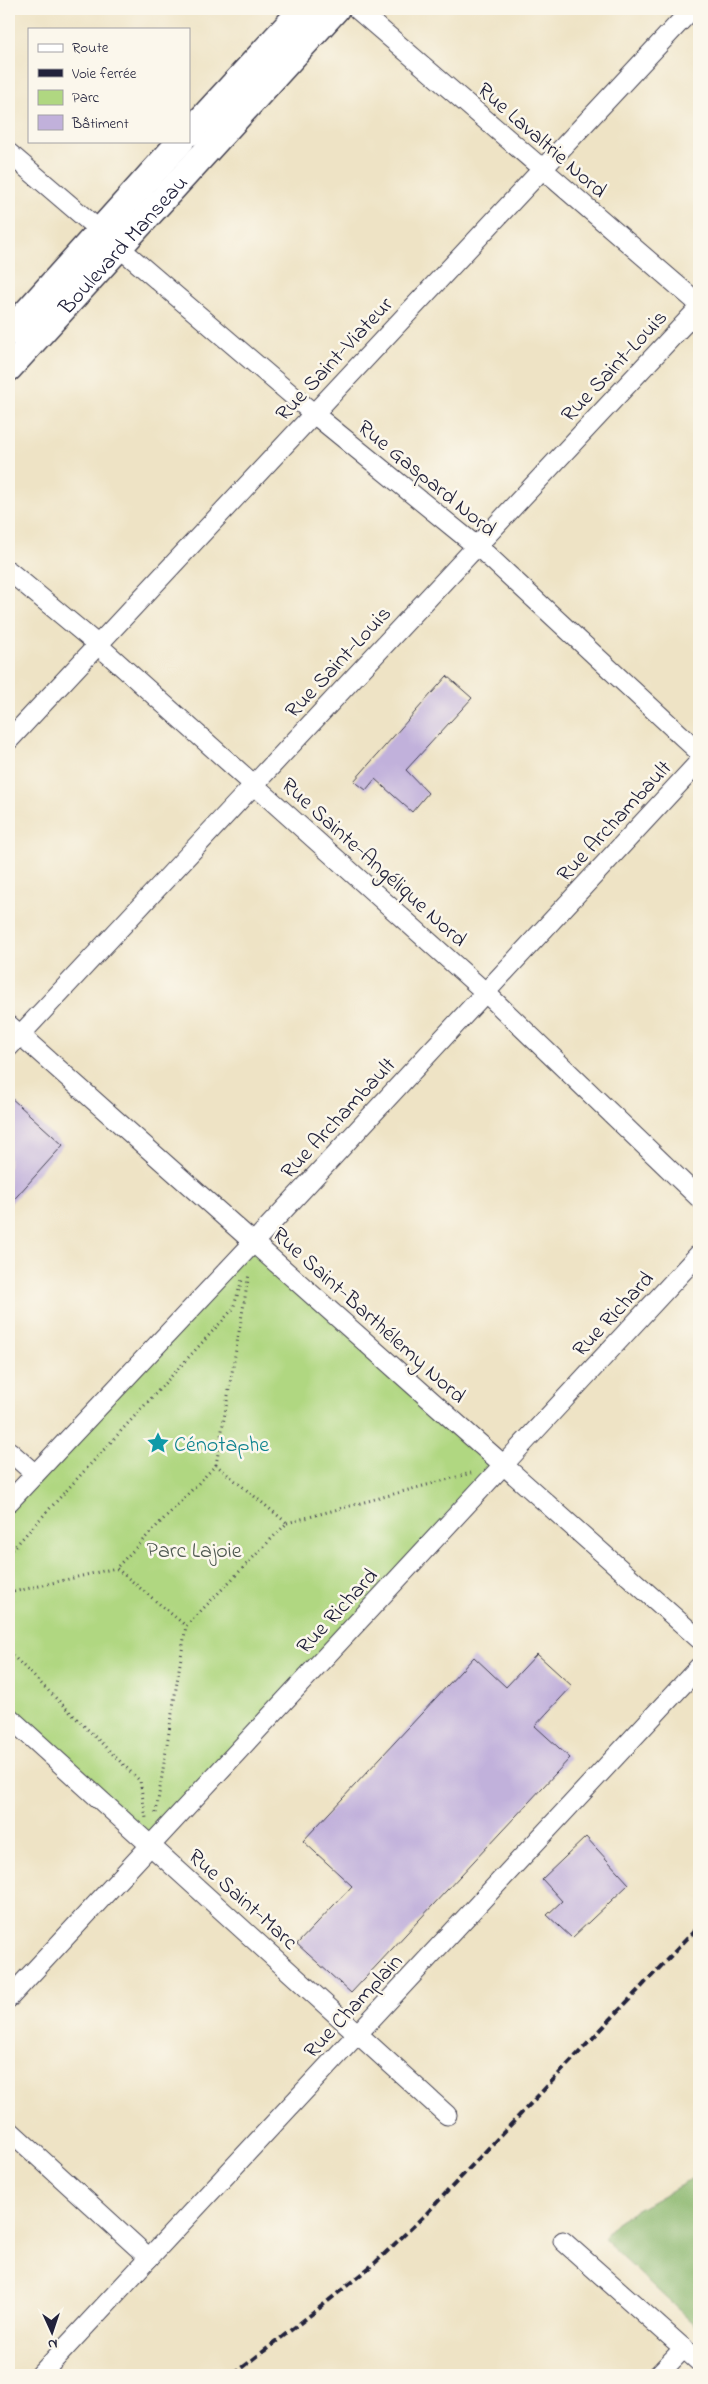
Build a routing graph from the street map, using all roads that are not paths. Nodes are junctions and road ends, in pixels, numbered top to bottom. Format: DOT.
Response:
graph roads {
  1 [pos="303,9"];
  2 [pos="336,9"];
  3 [pos="356,9"];
  4 [pos="692,9"];
  5 [pos="190,132"];
  6 [pos="180,142"];
  7 [pos="9,153"];
  8 [pos="542,170"];
  9 [pos="109,239"];
  10 [pos="699,306"];
  11 [pos="9,332"];
  12 [pos="9,368"];
  13 [pos="314,414"];
  14 [pos="477,547"];
  15 [pos="9,571"];
  16 [pos="98,645"];
  17 [pos="9,740"];
  18 [pos="699,752"];
  19 [pos="699,762"];
  20 [pos="253,785"];
  21 [pos="485,992"];
  22 [pos="13,1035"];
  23 [pos="699,1198"];
  24 [pos="254,1242"];
  25 [pos="699,1254"];
  26 [pos="9,1451"];
  27 [pos="503,1465"];
  28 [pos="35,1474"];
  29 [pos="9,1502"];
  30 [pos="699,1639"];
  31 [pos="699,1667"];
  32 [pos="9,1717"];
  33 [pos="150,1846"];
  34 [pos="9,1998"];
  35 [pos="357,2034"];
  36 [pos="447,2115"];
  37 [pos="9,2130"];
  38 [pos="563,2241"];
  39 [pos="149,2258"];
  40 [pos="684,2348"];
  41 [pos="699,2362"];
  42 [pos="40,2375"];
  43 [pos="658,2375"];
  1 -- 5 [label="main road"];
  2 -- 9 [label="main road, Boulevard Manseau"];
  3 -- 8 [label="street, Rue Lavaltrie Nord"];
  4 -- 8 [label="street, Rue Saint-Viateur"];
  6 -- 9 [label="main road, Boulevard Manseau"];
  7 -- 9 [label="street, Rue Gaspard Nord"];
  8 -- 10 [label="street, Rue Lavaltrie Nord"];
  8 -- 13 [label="street, Rue Saint-Viateur"];
  9 -- 11 [label="main road, Boulevard Manseau"];
  9 -- 12 [label="main road, Boulevard Manseau"];
  9 -- 13 [label="street, Rue Gaspard Nord"];
  10 -- 14 [label="street, Rue Saint-Louis"];
  13 -- 14 [label="street, Rue Gaspard Nord"];
  13 -- 16 [label="street, Rue Saint-Viateur"];
  14 -- 18 [label="street, Rue Gaspard Nord"];
  14 -- 20 [label="street, Rue Saint-Louis"];
  15 -- 16 [label="street, Rue Sainte-Angélique Nord"];
  16 -- 17 [label="street, Rue Saint-Viateur"];
  16 -- 20 [label="street, Rue Sainte-Angélique Nord"];
  19 -- 21 [label="street, Rue Archambault"];
  20 -- 21 [label="street, Rue Sainte-Angélique Nord"];
  20 -- 22 [label="street, Rue Saint-Louis"];
  21 -- 23 [label="street, Rue Sainte-Angélique Nord"];
  21 -- 24 [label="street, Rue Archambault"];
  22 -- 24 [label="street, Rue Saint-Barthélemy Nord"];
  24 -- 27 [label="street, Rue Saint-Barthélemy Nord"];
  24 -- 28 [label="street, Rue Archambault"];
  25 -- 27 [label="street, Rue Richard"];
  26 -- 28 [label="street"];
  27 -- 30 [label="street, Rue Saint-Barthélemy Nord"];
  27 -- 33 [label="street, Rue Richard"];
  28 -- 29 [label="street, Rue Archambault"];
  31 -- 35 [label="street, Rue Champlain"];
  32 -- 33 [label="street, Rue Saint-Marc"];
  33 -- 34 [label="street, Rue Richard"];
  33 -- 35 [label="street, Rue Saint-Marc"];
  35 -- 36 [label="street, Rue Saint-Marc"];
  35 -- 39 [label="street, Rue Champlain"];
  37 -- 39 [label="street"];
  38 -- 40 [label="street"];
  39 -- 42 [label="street, Rue Champlain"];
  40 -- 41 [label="street"];
  40 -- 43 [label="street"];
}
